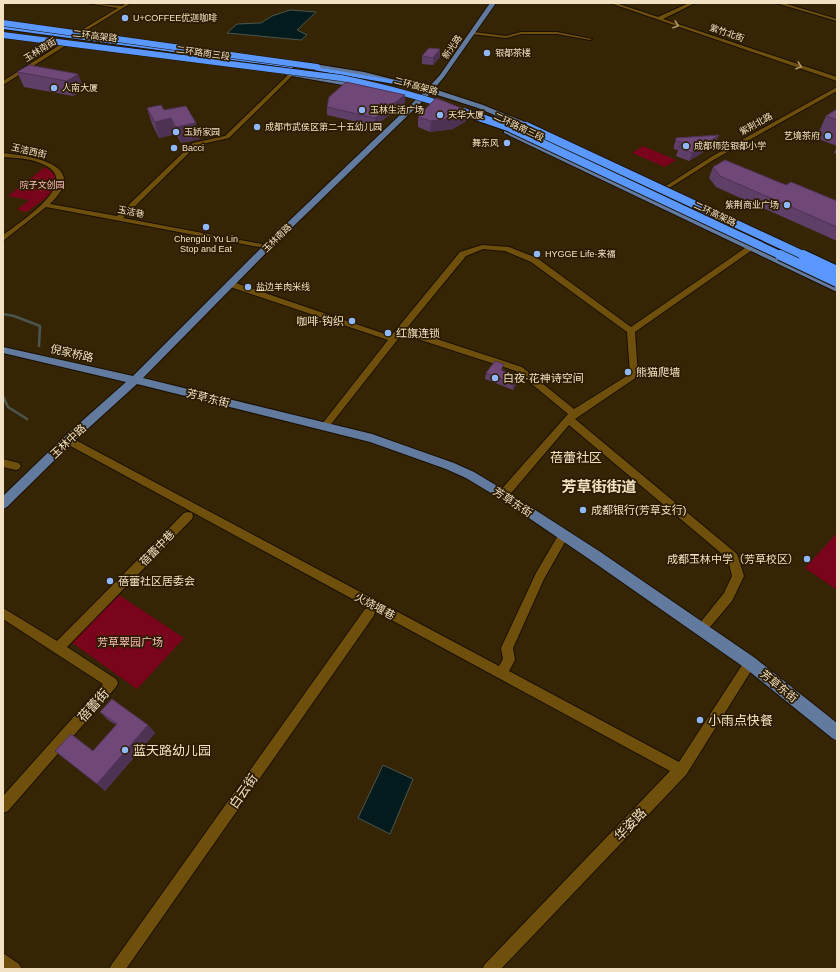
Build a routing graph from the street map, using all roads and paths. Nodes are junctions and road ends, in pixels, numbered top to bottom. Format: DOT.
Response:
graph roads {
  1 [pos="89,3"];
  2 [pos="129,3"];
  3 [pos="494,3"];
  4 [pos="612,3"];
  5 [pos="693,3"];
  6 [pos="778,3"];
  7 [pos="122,7"];
  8 [pos="658,19"];
  9 [pos="837,20"];
  10 [pos="3,24"];
  11 [pos="56,28"];
  12 [pos="28,29"];
  13 [pos="82,32"];
  14 [pos="473,33"];
  15 [pos="3,34"];
  16 [pos="590,39"];
  17 [pos="96,42"];
  18 [pos="151,42"];
  19 [pos="66,43"];
  20 [pos="178,49"];
  21 [pos="291,74"];
  22 [pos="354,75"];
  23 [pos="341,78"];
  24 [pos="837,79"];
  25 [pos="3,83"];
  26 [pos="417,86"];
  27 [pos="837,89"];
  28 [pos="383,90"];
  29 [pos="430,90"];
  30 [pos="421,99"];
  31 [pos="3,155"];
  32 [pos="713,158"];
  33 [pos="720,161"];
  34 [pos="664,189"];
  35 [pos="45,205"];
  36 [pos="118,219"];
  37 [pos="3,239"];
  38 [pos="268,247"];
  39 [pos="751,248"];
  40 [pos="837,271"];
  41 [pos="837,282"];
  42 [pos="230,284"];
  43 [pos="837,289"];
  44 [pos="400,330"];
  45 [pos="631,331"];
  46 [pos="393,339"];
  47 [pos="3,350"];
  48 [pos="135,380"];
  49 [pos="572,417"];
  50 [pos="325,426"];
  51 [pos="68,440"];
  52 [pos="3,463"];
  53 [pos="16,466"];
  54 [pos="503,495"];
  55 [pos="3,504"];
  56 [pos="188,516"];
  57 [pos="564,535"];
  58 [pos="3,613"];
  59 [pos="368,613"];
  60 [pos="700,629"];
  61 [pos="58,648"];
  62 [pos="750,663"];
  63 [pos="501,673"];
  64 [pos="837,734"];
  65 [pos="681,770"];
  66 [pos="3,806"];
  67 [pos="3,961"];
  68 [pos="14,969"];
  69 [pos="117,969"];
  70 [pos="490,969"];
  1 -- 7 [label="street"];
  2 -- 7 [label="street"];
  3 -- 14 [label="main road, 新光路"];
  4 -- 8 [label="street, 紫竹北街"];
  5 -- 8 [label="street"];
  6 -- 9 [label="street"];
  7 -- 13 [label="street"];
  8 -- 24 [label="street, 紫竹北街, one-way"];
  10 -- 11 [label="main road, 二环路南三段"];
  10 -- 12 [label="highway"];
  10 -- 17 [label="highway"];
  10 -- 22 [label="highway, 二环高架路, bridge"];
  11 -- 12 [label="main road"];
  11 -- 13 [label="main road, 二环路南三段"];
  12 -- 20 [label="highway"];
  13 -- 18 [label="main road, 二环路南三段"];
  14 -- 16 [label="street"];
  14 -- 29 [label="main road, 新光路"];
  15 -- 17 [label="highway"];
  15 -- 19 [label="main road, 二环路南三段"];
  15 -- 23 [label="highway, 二环高架路, bridge"];
  15 -- 28 [label="highway"];
  17 -- 22 [label="highway, bridge"];
  17 -- 23 [label="highway, bridge"];
  18 -- 20 [label="main road"];
  18 -- 26 [label="main road, 二环路南三段"];
  19 -- 21 [label="main road, 二环路南三段"];
  19 -- 25 [label="street, 玉林南街"];
  20 -- 26 [label="highway"];
  21 -- 28 [label="main road, 二环路南三段"];
  21 -- 36 [label="street"];
  22 -- 40 [label="highway, 二环高架路, bridge"];
  23 -- 41 [label="highway, 二环高架路, bridge"];
  26 -- 29 [label="main road, 二环路南三段"];
  27 -- 32 [label="street, 紫荆北路"];
  28 -- 30 [label="main road, 二环路南三段"];
  29 -- 30 [label="main road, 新光路"];
  29 -- 34 [label="main road, 二环路南三段"];
  30 -- 38 [label="main road, 玉林南路"];
  30 -- 39 [label="main road, 二环路南三段"];
  31 -- 35 [label="street, 玉洁西街"];
  32 -- 33 [label="street"];
  32 -- 34 [label="street, 紫荆北路"];
  34 -- 40 [label="main road, 二环路南三段"];
  35 -- 36 [label="street, 玉洁巷"];
  35 -- 37 [label="street"];
  36 -- 38 [label="street, 玉洁巷"];
  38 -- 42 [label="main road, 玉林南路"];
  39 -- 43 [label="main road, 二环路南三段"];
  39 -- 45 [label="street"];
  42 -- 46 [label="street"];
  42 -- 48 [label="main road, 玉林南路"];
  44 -- 45 [label="street"];
  44 -- 46 [label="street"];
  44 -- 49 [label="street"];
  45 -- 49 [label="street"];
  46 -- 50 [label="street"];
  47 -- 48 [label="main road, 倪家桥路"];
  48 -- 50 [label="main road, 芳草东街"];
  48 -- 51 [label="main road, 玉林中路"];
  49 -- 54 [label="street"];
  49 -- 60 [label="street"];
  50 -- 54 [label="main road, 芳草东街"];
  51 -- 55 [label="main road, 玉林中路"];
  51 -- 63 [label="street, 火烧堰巷"];
  52 -- 53 [label="street"];
  54 -- 57 [label="main road, 芳草东街"];
  56 -- 61 [label="street, 蓓蕾中巷"];
  57 -- 60 [label="main road, 芳草东街"];
  57 -- 63 [label="street"];
  58 -- 61 [label="street, 蓓蕾街"];
  59 -- 69 [label="street, 白云街"];
  60 -- 62 [label="main road, 芳草东街"];
  61 -- 66 [label="street, 蓓蕾街"];
  62 -- 64 [label="main road, 芳草东街"];
  62 -- 65 [label="street, 华姿路"];
  63 -- 65 [label="street, 火烧堰巷"];
  65 -- 70 [label="street, 华姿路"];
  67 -- 68 [label="street"];
}
